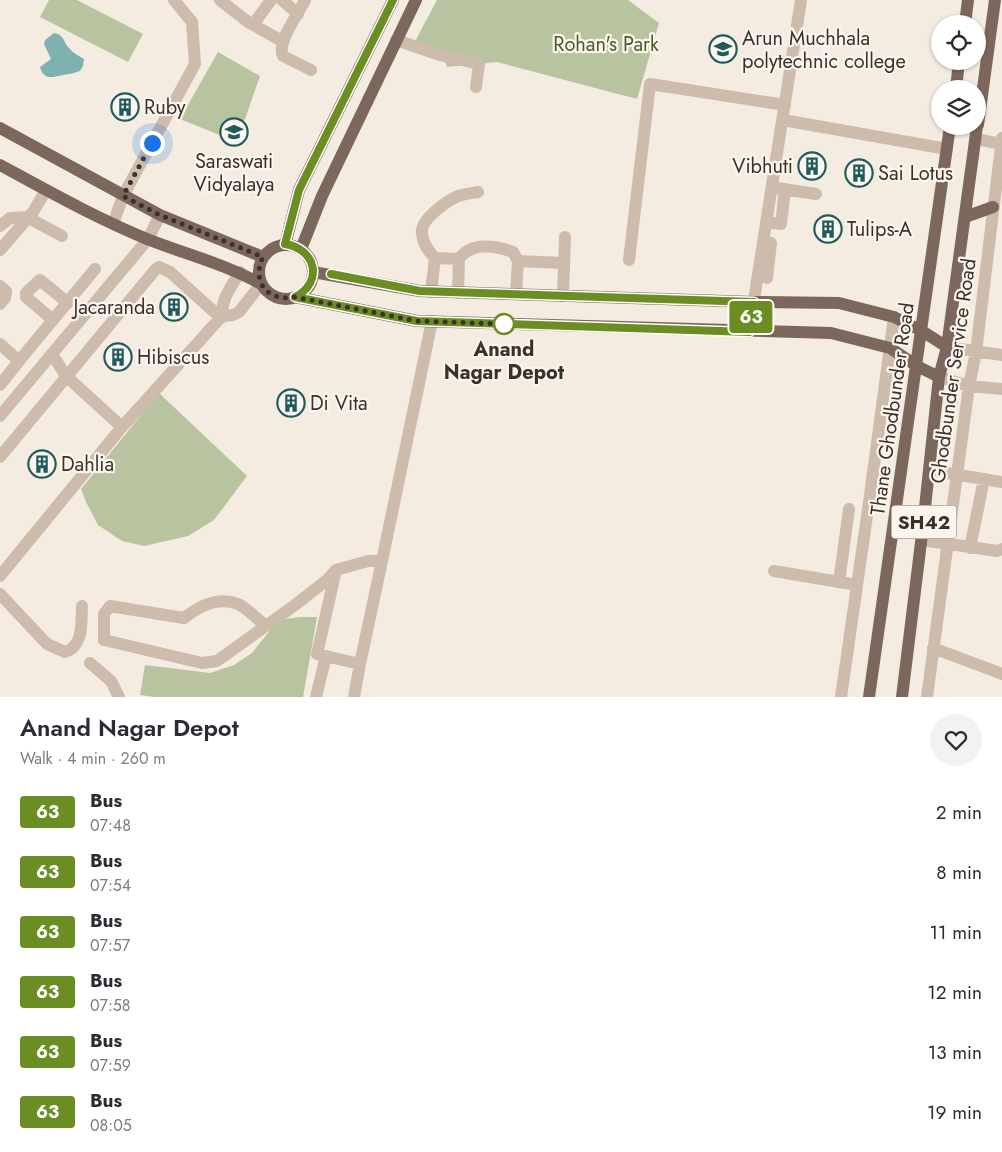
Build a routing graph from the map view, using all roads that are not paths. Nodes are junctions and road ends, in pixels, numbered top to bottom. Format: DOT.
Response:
graph roads {
  1 [pos="174,0"];
  2 [pos="220,0"];
  3 [pos="271,0"];
  4 [pos="282,0"];
  5 [pos="305,0"];
  6 [pos="393,0"];
  7 [pos="416,0"];
  8 [pos="801,0"];
  9 [pos="968,0"];
  10 [pos="995,0"];
  11 [pos="298,14"];
  12 [pos="966,15"];
  13 [pos="253,25"];
  14 [pos="396,40"];
  15 [pos="282,41"];
  16 [pos="311,70"];
  17 [pos="984,80"];
  18 [pos="476,87"];
  19 [pos="784,105"];
  20 [pos="782,120"];
  21 [pos="0,128"];
  22 [pos="986,134"];
  23 [pos="949,135"];
  24 [pos="976,135"];
  25 [pos="1002,142"];
  26 [pos="947,149"];
  27 [pos="0,164"];
  28 [pos="778,188"];
  29 [pos="46,190"];
  30 [pos="478,192"];
  31 [pos="816,194"];
  32 [pos="123,196"];
  33 [pos="993,207"];
  34 [pos="160,215"];
  35 [pos="27,217"];
  36 [pos="965,218"];
  37 [pos="770,222"];
  38 [pos="113,224"];
  39 [pos="0,226"];
  40 [pos="62,236"];
  41 [pos="565,237"];
  42 [pos="148,239"];
  43 [pos="285,244"];
  44 [pos="301,249"];
  45 [pos="0,250"];
  46 [pos="263,257"];
  47 [pos="435,258"];
  48 [pos="459,259"];
  49 [pos="629,260"];
  50 [pos="518,261"];
  51 [pos="564,263"];
  52 [pos="95,269"];
  53 [pos="240,272"];
  54 [pos="313,272"];
  55 [pos="767,278"];
  56 [pos="261,284"];
  57 [pos="0,286"];
  58 [pos="431,292"];
  59 [pos="458,293"];
  60 [pos="516,294"];
  61 [pos="563,296"];
  62 [pos="295,297"];
  63 [pos="754,302"];
  64 [pos="68,303"];
  65 [pos="0,304"];
  66 [pos="222,317"];
  67 [pos="894,317"];
  68 [pos="53,320"];
  69 [pos="432,321"];
  70 [pos="922,331"];
  71 [pos="749,332"];
  72 [pos="0,344"];
  73 [pos="947,347"];
  74 [pos="890,348"];
  75 [pos="976,352"];
  76 [pos="52,354"];
  77 [pos="1002,355"];
  78 [pos="19,361"];
  79 [pos="917,366"];
  80 [pos="66,376"];
  81 [pos="939,377"];
  82 [pos="0,385"];
  83 [pos="969,386"];
  84 [pos="1002,389"];
  85 [pos="0,416"];
  86 [pos="122,427"];
  87 [pos="0,457"];
  88 [pos="929,470"];
  89 [pos="957,475"];
  90 [pos="984,479"];
  91 [pos="1002,482"];
  92 [pos="849,509"];
  93 [pos="922,540"];
  94 [pos="948,544"];
  95 [pos="970,548"];
  96 [pos="1002,549"];
  97 [pos="382,561"];
  98 [pos="336,570"];
  99 [pos="774,571"];
  100 [pos="0,576"];
  101 [pos="839,582"];
  102 [pos="857,585"];
  103 [pos="0,594"];
  104 [pos="82,606"];
  105 [pos="266,626"];
  106 [pos="933,648"];
  107 [pos="326,656"];
  108 [pos="90,662"];
  109 [pos="360,664"];
  110 [pos="1002,674"];
  111 [pos="119,697"];
  112 [pos="316,697"];
  113 [pos="354,697"];
  114 [pos="841,697"];
  115 [pos="869,697"];
  116 [pos="902,697"];
  117 [pos="926,697"];
  1 -- 32 [label="street"];
  2 -- 13 [label="street"];
  3 -- 13 [label="street"];
  4 -- 11 [label="street"];
  5 -- 11 [label="street"];
  6 -- 43 [label="main road"];
  7 -- 14 [label="main road"];
  8 -- 19 [label="street"];
  9 -- 12 [label="main road"];
  10 -- 17 [label="main road, SH42"];
  11 -- 15 [label="street"];
  13 -- 15 [label="street"];
  14 -- 18 [label="street"];
  14 -- 44 [label="main road"];
  15 -- 16 [label="street"];
  19 -- 20 [label="street"];
  19 -- 49 [label="street"];
  20 -- 26 [label="street"];
  20 -- 28 [label="street"];
  21 -- 32 [label="main road"];
  22 -- 25 [label="street"];
  23 -- 26 [label="main road, Thane Ghodbunder Road / SH42"];
  24 -- 36 [label="main road, SH42"];
  25 -- 33 [label="street, Ghodbunder Service Road"];
  26 -- 70 [label="main road, Thane Ghodbunder Road / SH42"];
  27 -- 29 [label="main road"];
  28 -- 31 [label="street"];
  28 -- 37 [label="street"];
  29 -- 35 [label="street"];
  29 -- 38 [label="main road"];
  30 -- 47 [label="street"];
  32 -- 34 [label="main road"];
  32 -- 38 [label="street"];
  33 -- 36 [label="main road"];
  33 -- 75 [label="street, Ghodbunder Service Road"];
  34 -- 42 [label="street"];
  34 -- 46 [label="main road"];
  35 -- 39 [label="street"];
  35 -- 40 [label="street"];
  35 -- 45 [label="street"];
  36 -- 73 [label="main road, SH42"];
  37 -- 55 [label="street"];
  37 -- 63 [label="street"];
  38 -- 42 [label="main road"];
  41 -- 51 [label="street"];
  42 -- 53 [label="main road"];
  42 -- 76 [label="street"];
  43 -- 44 [label="main road"];
  43 -- 46 [label="main road"];
  44 -- 54 [label="main road"];
  46 -- 56 [label="main road"];
  47 -- 48 [label="street"];
  47 -- 58 [label="street"];
  48 -- 50 [label="street"];
  48 -- 59 [label="street"];
  50 -- 51 [label="street"];
  50 -- 60 [label="street"];
  51 -- 61 [label="street"];
  52 -- 64 [label="street"];
  53 -- 56 [label="main road"];
  53 -- 66 [label="street"];
  54 -- 58 [label="main road"];
  54 -- 62 [label="main road"];
  56 -- 62 [label="main road"];
  56 -- 66 [label="street"];
  57 -- 65 [label="street"];
  58 -- 59 [label="main road"];
  59 -- 60 [label="main road"];
  60 -- 61 [label="main road"];
  61 -- 63 [label="main road"];
  62 -- 69 [label="main road"];
  63 -- 67 [label="main road"];
  63 -- 71 [label="street"];
  64 -- 68 [label="street"];
  64 -- 68 [label="street"];
  66 -- 80 [label="street"];
  66 -- 86 [label="street"];
  67 -- 70 [label="main road"];
  67 -- 74 [label="street"];
  68 -- 78 [label="street"];
  69 -- 71 [label="main road"];
  69 -- 97 [label="street"];
  70 -- 73 [label="main road"];
  70 -- 79 [label="main road, Thane Ghodbunder Road / SH42"];
  71 -- 74 [label="main road"];
  72 -- 78 [label="street"];
  73 -- 75 [label="street"];
  73 -- 81 [label="main road, SH42"];
  74 -- 79 [label="main road"];
  74 -- 102 [label="street"];
  75 -- 77 [label="street"];
  75 -- 83 [label="street, Ghodbunder Service Road"];
  76 -- 80 [label="street"];
  76 -- 85 [label="street"];
  78 -- 82 [label="street"];
  79 -- 81 [label="main road"];
  79 -- 115 [label="main road, Thane Ghodbunder Road / SH42"];
  80 -- 86 [label="street"];
  80 -- 87 [label="street"];
  81 -- 83 [label="street"];
  81 -- 88 [label="main road, SH42"];
  83 -- 84 [label="street"];
  83 -- 89 [label="street, Ghodbunder Service Road"];
  86 -- 100 [label="street"];
  88 -- 89 [label="street"];
  88 -- 93 [label="main road, SH42"];
  89 -- 90 [label="street"];
  89 -- 94 [label="street, Ghodbunder Service Road"];
  90 -- 91 [label="street"];
  90 -- 95 [label="street"];
  92 -- 101 [label="street"];
  93 -- 94 [label="street"];
  93 -- 116 [label="main road, SH42"];
  94 -- 95 [label="street"];
  94 -- 106 [label="street, Ghodbunder Service Road"];
  95 -- 96 [label="street"];
  97 -- 98 [label="street"];
  97 -- 109 [label="street"];
  98 -- 105 [label="street"];
  98 -- 107 [label="street"];
  99 -- 101 [label="street"];
  101 -- 102 [label="street"];
  102 -- 114 [label="street"];
  103 -- 104 [label="street"];
  105 -- 105 [label="street"];
  106 -- 110 [label="street"];
  106 -- 117 [label="street, Ghodbunder Service Road"];
  107 -- 109 [label="street"];
  107 -- 112 [label="street"];
  108 -- 111 [label="street"];
  109 -- 113 [label="street"];
}
